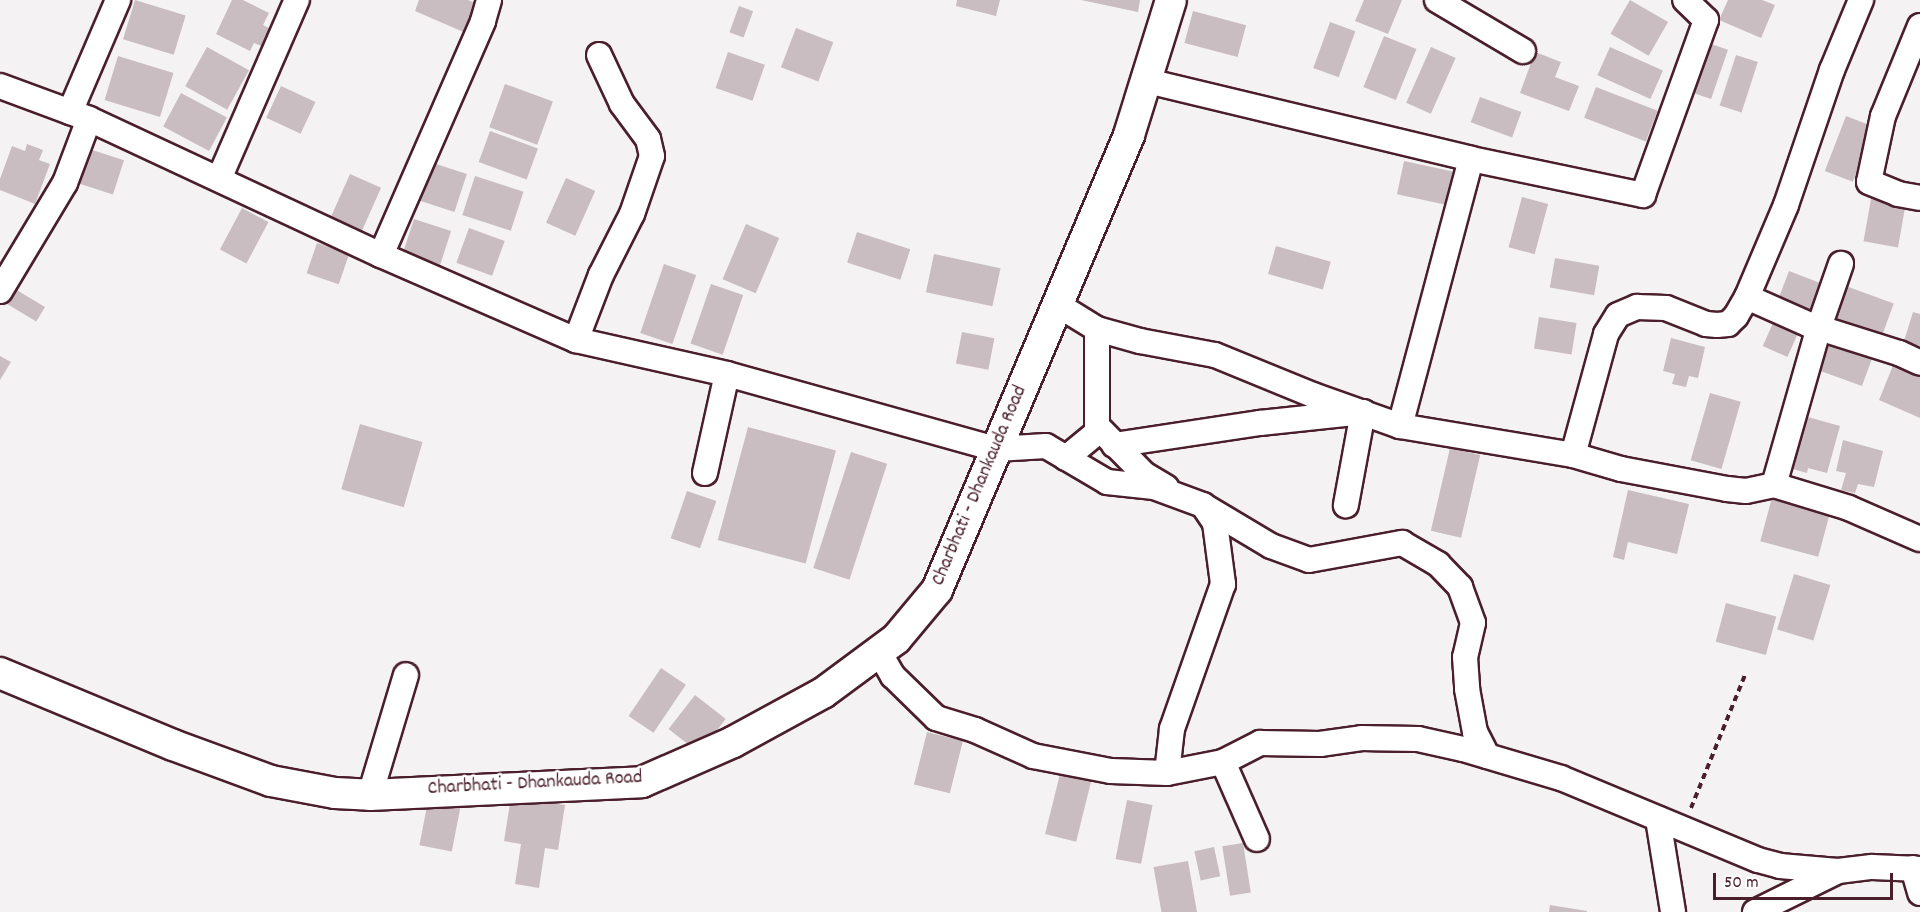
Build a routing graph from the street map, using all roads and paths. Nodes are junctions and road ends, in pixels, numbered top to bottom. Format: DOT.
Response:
graph roads {
  1 [pos="118,0"];
  2 [pos="297,0"];
  3 [pos="489,0"];
  4 [pos="1171,0"];
  5 [pos="1437,0"];
  6 [pos="1685,0"];
  7 [pos="1861,0"];
  8 [pos="1920,26"];
  9 [pos="1522,51"];
  10 [pos="599,55"];
  11 [pos="1147,81"];
  12 [pos="0,86"];
  13 [pos="79,115"];
  14 [pos="1471,159"];
  15 [pos="219,179"];
  16 [pos="1920,198"];
  17 [pos="381,255"];
  18 [pos="1841,264"];
  19 [pos="0,291"];
  20 [pos="1748,297"];
  21 [pos="1058,305"];
  22 [pos="1819,327"];
  23 [pos="1097,329"];
  24 [pos="576,340"];
  25 [pos="1920,363"];
  26 [pos="727,374"];
  27 [pos="1363,412"];
  28 [pos="1400,426"];
  29 [pos="1108,438"];
  30 [pos="996,448"];
  31 [pos="1573,455"];
  32 [pos="1066,458"];
  33 [pos="705,473"];
  34 [pos="1774,485"];
  35 [pos="1193,501"];
  36 [pos="1346,505"];
  37 [pos="1920,539"];
  38 [pos="879,652"];
  39 [pos="0,673"];
  40 [pos="406,675"];
  41 [pos="1745,675"];
  42 [pos="1486,756"];
  43 [pos="1223,762"];
  44 [pos="1167,773"];
  45 [pos="370,795"];
  46 [pos="1658,819"];
  47 [pos="1683,828"];
  48 [pos="1257,839"];
  49 [pos="1917,868"];
  50 [pos="1838,871"];
  51 [pos="1920,893"];
  52 [pos="1673,912"];
  53 [pos="1755,912"];
  1 -- 13 [label="street"];
  2 -- 15 [label="street"];
  3 -- 17 [label="street"];
  4 -- 11 [label="street, Charbhati - Dhankauda Road"];
  5 -- 9 [label="street"];
  6 -- 14 [label="street"];
  7 -- 20 [label="street"];
  8 -- 16 [label="street"];
  10 -- 24 [label="street"];
  11 -- 14 [label="street"];
  11 -- 21 [label="street, Charbhati - Dhankauda Road"];
  12 -- 13 [label="street"];
  13 -- 15 [label="street"];
  13 -- 19 [label="street"];
  14 -- 28 [label="street"];
  15 -- 17 [label="street"];
  17 -- 24 [label="street"];
  18 -- 22 [label="street"];
  20 -- 22 [label="street"];
  20 -- 31 [label="street"];
  21 -- 23 [label="street"];
  21 -- 30 [label="street, Charbhati - Dhankauda Road"];
  22 -- 25 [label="street"];
  22 -- 34 [label="street"];
  23 -- 27 [label="street"];
  23 -- 29 [label="street"];
  24 -- 26 [label="street"];
  26 -- 30 [label="street"];
  26 -- 33 [label="street"];
  27 -- 28 [label="street"];
  27 -- 29 [label="street"];
  27 -- 36 [label="street"];
  28 -- 31 [label="street"];
  29 -- 32 [label="street"];
  29 -- 35 [label="street"];
  30 -- 32 [label="street"];
  30 -- 38 [label="street, Charbhati - Dhankauda Road"];
  31 -- 34 [label="street"];
  32 -- 35 [label="street"];
  34 -- 37 [label="street"];
  35 -- 42 [label="street"];
  35 -- 44 [label="street"];
  38 -- 44 [label="street"];
  38 -- 45 [label="street, Charbhati - Dhankauda Road"];
  39 -- 45 [label="street, Charbhati - Dhankauda Road"];
  40 -- 45 [label="street"];
  41 -- 47 [label="path"];
  42 -- 43 [label="street"];
  42 -- 46 [label="street"];
  43 -- 44 [label="street"];
  43 -- 48 [label="street"];
  46 -- 47 [label="street"];
  46 -- 52 [label="street"];
  47 -- 50 [label="street"];
  49 -- 50 [label="street"];
  49 -- 51 [label="street"];
  50 -- 53 [label="street"];
}
